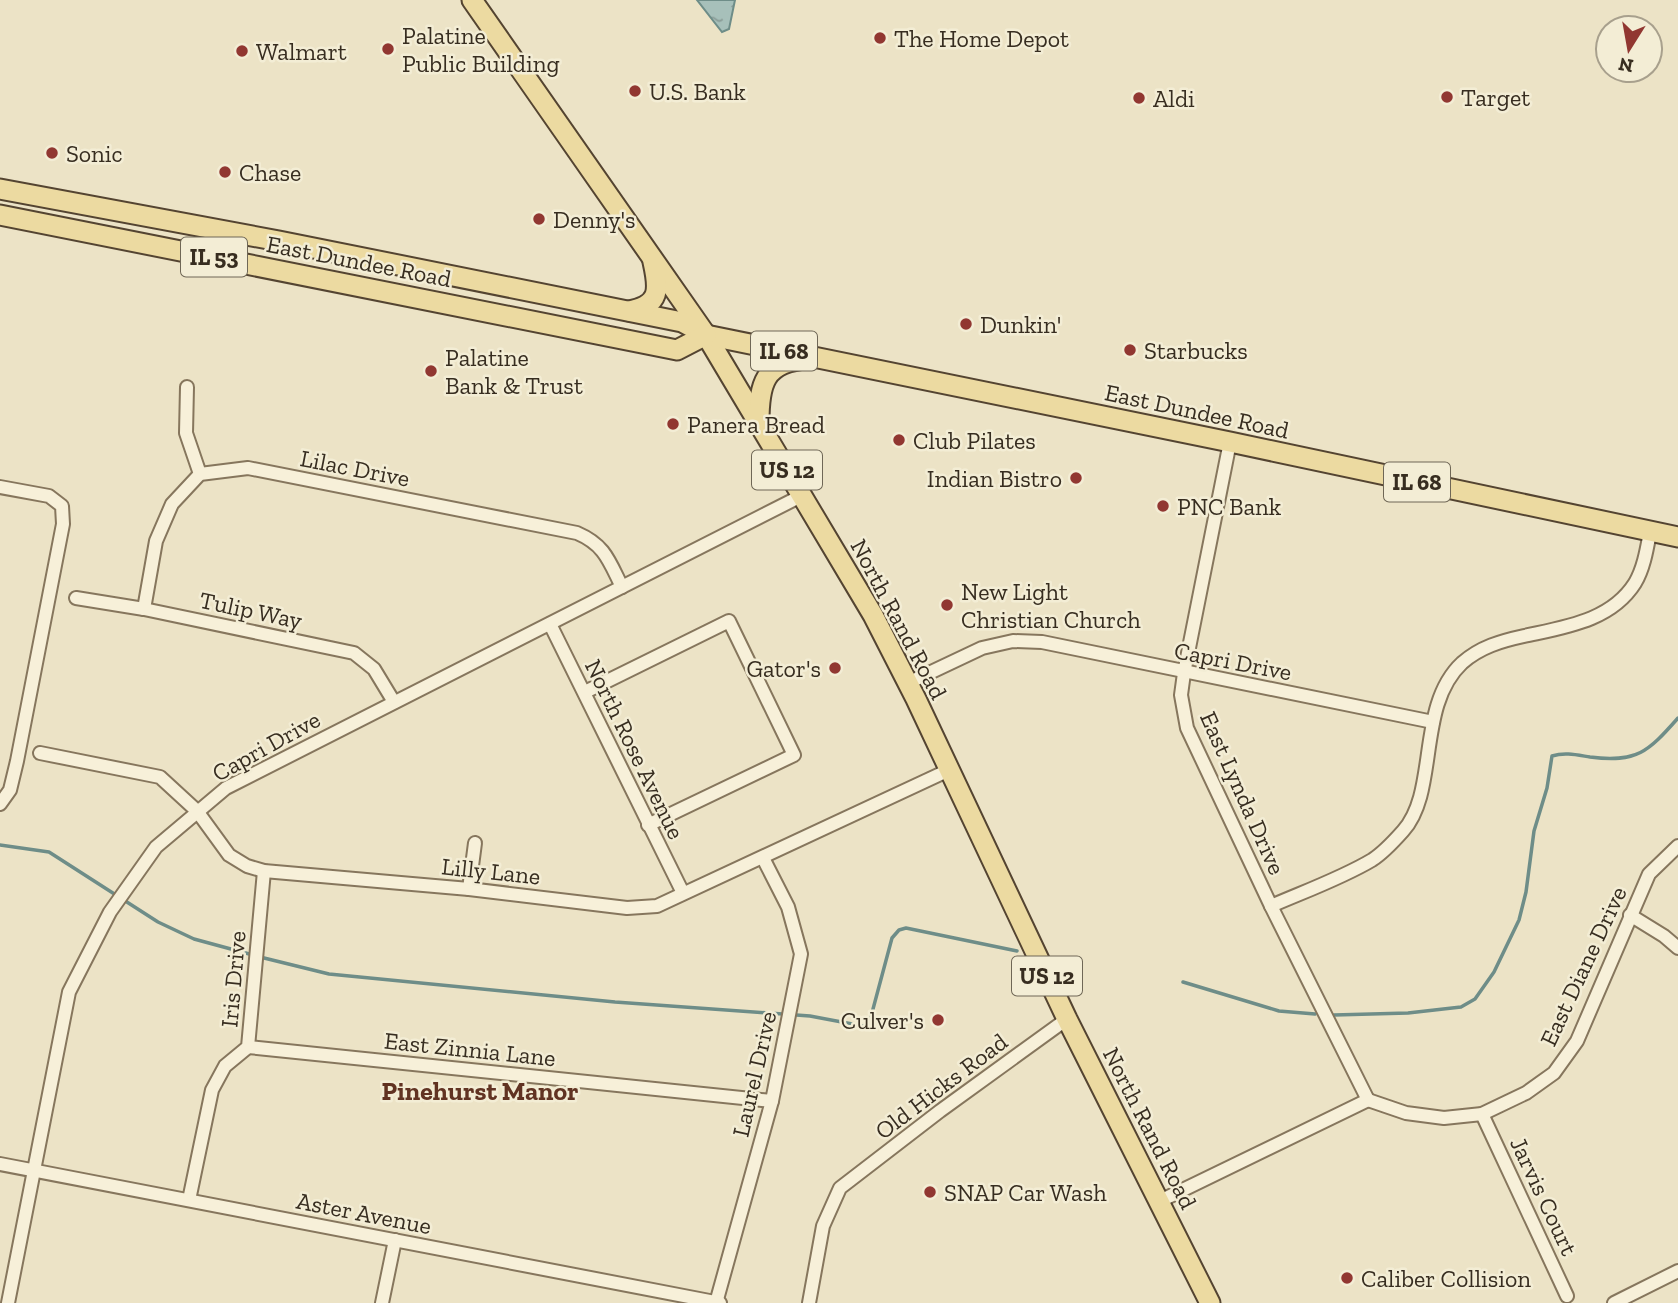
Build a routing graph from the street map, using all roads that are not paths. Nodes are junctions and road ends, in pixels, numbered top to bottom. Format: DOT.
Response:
graph roads {
  1 [pos="472,0"];
  2 [pos="0,190"];
  3 [pos="0,215"];
  4 [pos="652,257"];
  5 [pos="629,311"];
  6 [pos="706,335"];
  7 [pos="818,358"];
  8 [pos="187,387"];
  9 [pos="759,422"];
  10 [pos="1230,442"];
  11 [pos="200,474"];
  12 [pos="0,487"];
  13 [pos="803,495"];
  14 [pos="1650,532"];
  15 [pos="1678,537"];
  16 [pos="622,587"];
  17 [pos="76,598"];
  18 [pos="144,609"];
  19 [pos="550,624"];
  20 [pos="1184,673"];
  21 [pos="908,683"];
  22 [pos="585,692"];
  23 [pos="394,702"];
  24 [pos="1433,722"];
  25 [pos="40,752"];
  26 [pos="950,769"];
  27 [pos="0,804"];
  28 [pos="197,811"];
  29 [pos="648,825"];
  30 [pos="475,843"];
  31 [pos="1678,846"];
  32 [pos="763,858"];
  33 [pos="264,871"];
  34 [pos="469,889"];
  35 [pos="683,893"];
  36 [pos="1271,906"];
  37 [pos="1630,915"];
  38 [pos="1678,948"];
  39 [pos="1067,1019"];
  40 [pos="248,1047"];
  41 [pos="1368,1100"];
  42 [pos="772,1101"];
  43 [pos="1482,1114"];
  44 [pos="0,1164"];
  45 [pos="33,1170"];
  46 [pos="189,1200"];
  47 [pos="1160,1201"];
  48 [pos="395,1240"];
  49 [pos="1678,1270"];
  50 [pos="1567,1296"];
  51 [pos="8,1303"];
  52 [pos="382,1303"];
  53 [pos="718,1303"];
  54 [pos="809,1303"];
  55 [pos="1210,1303"];
  56 [pos="1614,1303"];
  1 -- 4 [label="main road, North Rand Road / US 12"];
  2 -- 5 [label="main road, East Dundee Road / IL 53"];
  3 -- 6 [label="main road, East Dundee Road / IL 53"];
  4 -- 5 [label="main road"];
  4 -- 6 [label="main road, North Rand Road / US 12"];
  5 -- 6 [label="main road, East Dundee Road / IL 53"];
  6 -- 7 [label="main road, East Dundee Road / IL 68"];
  6 -- 9 [label="main road, North Rand Road / US 12"];
  7 -- 9 [label="main road"];
  7 -- 10 [label="main road, East Dundee Road / IL 68"];
  8 -- 11 [label="street"];
  9 -- 13 [label="main road, North Rand Road / US 12"];
  10 -- 14 [label="main road, East Dundee Road / IL 68"];
  10 -- 20 [label="street, East Lynda Drive"];
  11 -- 16 [label="street, Lilac Drive"];
  11 -- 18 [label="street"];
  12 -- 27 [label="street"];
  13 -- 16 [label="street, Capri Drive"];
  13 -- 21 [label="main road, North Rand Road / US 12"];
  14 -- 15 [label="main road, East Dundee Road / IL 68"];
  14 -- 24 [label="street"];
  16 -- 19 [label="street, Capri Drive"];
  17 -- 18 [label="street, Tulip Way"];
  18 -- 23 [label="street, Tulip Way"];
  19 -- 22 [label="street, North Rose Avenue"];
  19 -- 23 [label="street, Capri Drive"];
  20 -- 21 [label="street, Capri Drive"];
  20 -- 24 [label="street, Capri Drive"];
  20 -- 36 [label="street, East Lynda Drive"];
  21 -- 26 [label="main road, North Rand Road / US 12"];
  22 -- 29 [label="street, North Rose Avenue"];
  22 -- 29 [label="street"];
  23 -- 28 [label="street, Capri Drive"];
  24 -- 36 [label="street"];
  25 -- 28 [label="street, Lilly Lane"];
  26 -- 32 [label="street, Lilly Lane"];
  26 -- 39 [label="main road, North Rand Road / US 12"];
  28 -- 33 [label="street, Lilly Lane"];
  28 -- 45 [label="street, Capri Drive"];
  29 -- 35 [label="street, North Rose Avenue"];
  30 -- 34 [label="street"];
  31 -- 37 [label="street, East Diane Drive"];
  32 -- 35 [label="street, Lilly Lane"];
  32 -- 42 [label="street, Laurel Drive"];
  33 -- 34 [label="street, Lilly Lane"];
  33 -- 40 [label="street, Iris Drive"];
  34 -- 35 [label="street, Lilly Lane"];
  36 -- 41 [label="street, East Lynda Drive"];
  37 -- 38 [label="street"];
  37 -- 43 [label="street, East Diane Drive"];
  39 -- 47 [label="main road, North Rand Road / US 12"];
  39 -- 54 [label="street, Old Hicks Road"];
  40 -- 42 [label="street, East Zinnia Lane"];
  40 -- 46 [label="street, Iris Drive"];
  41 -- 43 [label="street, East Diane Drive"];
  41 -- 47 [label="street"];
  42 -- 53 [label="street, Laurel Drive"];
  43 -- 50 [label="street, Jarvis Court"];
  44 -- 45 [label="street, Aster Avenue"];
  45 -- 46 [label="street, Aster Avenue"];
  45 -- 51 [label="street, Capri Drive"];
  46 -- 48 [label="street, Aster Avenue"];
  47 -- 55 [label="main road, North Rand Road / US 12"];
  48 -- 52 [label="street"];
  48 -- 53 [label="street, Aster Avenue"];
  49 -- 56 [label="street"];
}
